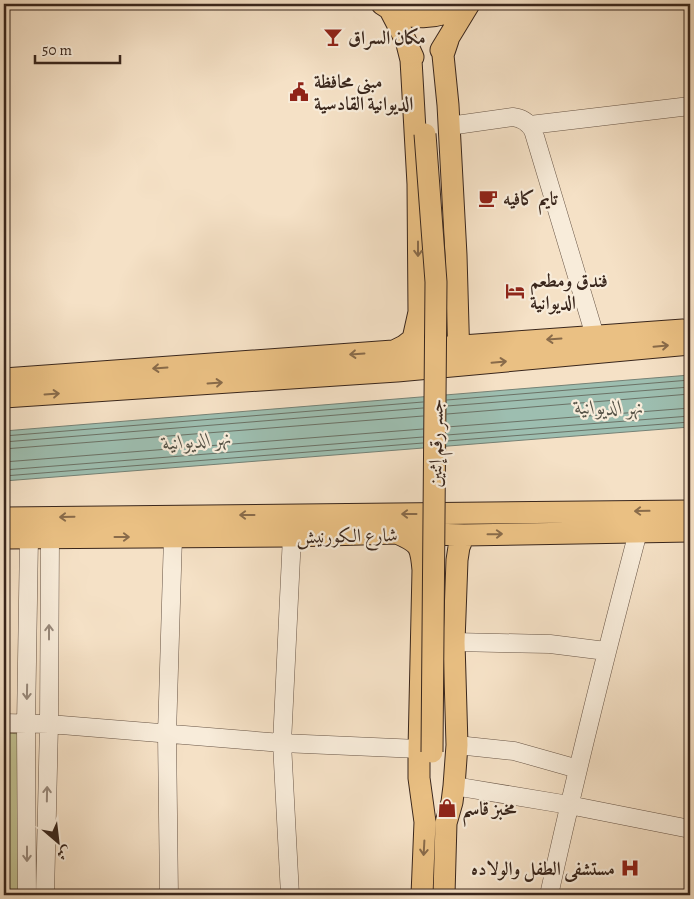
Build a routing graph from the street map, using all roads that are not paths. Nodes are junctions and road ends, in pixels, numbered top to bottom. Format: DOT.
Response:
graph roads {
  1 [pos="465,4"];
  2 [pos="469,4"];
  3 [pos="385,6"];
  4 [pos="407,44"];
  5 [pos="690,106"];
  6 [pos="530,125"];
  7 [pos="438,131"];
  8 [pos="690,329"];
  9 [pos="595,336"];
  10 [pos="690,344"];
  11 [pos="459,356"];
  12 [pos="395,361"];
  13 [pos="4,379"];
  14 [pos="4,397"];
  15 [pos="690,511"];
  16 [pos="97,516"];
  17 [pos="4,518"];
  18 [pos="690,531"];
  19 [pos="638,532"];
  20 [pos="397,533"];
  21 [pos="464,535"];
  22 [pos="292,536"];
  23 [pos="95,537"];
  24 [pos="173,537"];
  25 [pos="4,538"];
  26 [pos="40,538"];
  27 [pos="454,642"];
  28 [pos="606,650"];
  29 [pos="4,723"];
  30 [pos="26,724"];
  31 [pos="49,724"];
  32 [pos="167,734"];
  33 [pos="282,743"];
  34 [pos="438,748"];
  35 [pos="578,769"];
  36 [pos="454,786"];
  37 [pos="569,804"];
  38 [pos="436,823"];
  39 [pos="690,828"];
  40 [pos="27,895"];
  41 [pos="45,895"];
  42 [pos="169,895"];
  43 [pos="290,895"];
  44 [pos="422,895"];
  45 [pos="444,895"];
  46 [pos="549,895"];
  1 -- 3 [label="main road"];
  2 -- 7 [label="main road"];
  3 -- 4 [label="main road"];
  4 -- 7 [label="main road"];
  4 -- 12 [label="main road, one-way"];
  5 -- 6 [label="street"];
  6 -- 7 [label="street"];
  6 -- 9 [label="street"];
  7 -- 11 [label="main road"];
  7 -- 34 [label="main road, جسر رقم إثنين"];
  8 -- 9 [label="main road"];
  9 -- 11 [label="main road, one-way"];
  11 -- 10 [label="main road, one-way"];
  11 -- 12 [label="main road"];
  12 -- 13 [label="main road, one-way"];
  14 -- 12 [label="main road, one-way"];
  15 -- 16 [label="main road, شارع الكورنيش, one-way"];
  16 -- 17 [label="main road, شارع الكورنيش, one-way"];
  16 -- 23 [label="main road"];
  18 -- 19 [label="main road, شارع الكورنيش"];
  21 -- 19 [label="main road, شارع الكورنيش, one-way"];
  19 -- 28 [label="street"];
  20 -- 21 [label="main road, شارع الكورنيش"];
  20 -- 22 [label="main road, شارع الكورنيش"];
  20 -- 34 [label="main road"];
  21 -- 27 [label="main road"];
  22 -- 24 [label="main road, شارع الكورنيش"];
  22 -- 33 [label="street"];
  23 -- 24 [label="main road, شارع الكورنيش, one-way"];
  23 -- 26 [label="main road, شارع الكورنيش"];
  24 -- 32 [label="street"];
  25 -- 26 [label="main road, شارع الكورنيش"];
  26 -- 30 [label="street, one-way"];
  31 -- 26 [label="street, one-way"];
  27 -- 28 [label="street"];
  27 -- 34 [label="main road"];
  28 -- 35 [label="street"];
  29 -- 30 [label="street"];
  30 -- 31 [label="street"];
  30 -- 40 [label="street, one-way"];
  31 -- 32 [label="street"];
  41 -- 31 [label="street, one-way"];
  32 -- 33 [label="street"];
  32 -- 42 [label="street"];
  33 -- 34 [label="street"];
  33 -- 43 [label="street"];
  34 -- 35 [label="street"];
  34 -- 36 [label="main road"];
  34 -- 38 [label="main road"];
  35 -- 37 [label="street"];
  36 -- 37 [label="street"];
  36 -- 38 [label="main road"];
  37 -- 39 [label="street"];
  37 -- 46 [label="street"];
  38 -- 44 [label="main road, one-way"];
  38 -- 45 [label="main road"];
}
